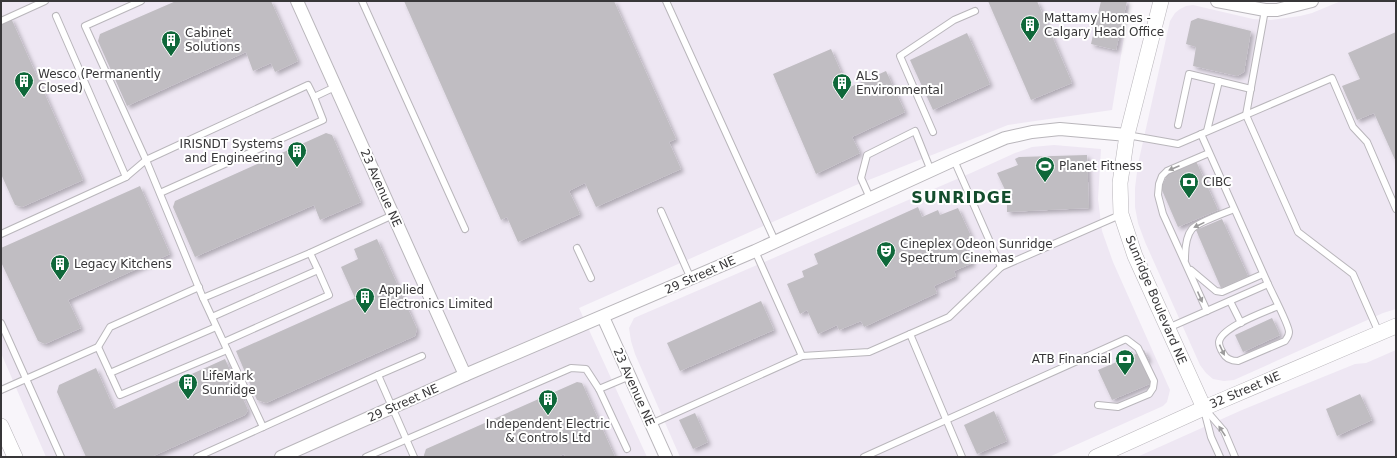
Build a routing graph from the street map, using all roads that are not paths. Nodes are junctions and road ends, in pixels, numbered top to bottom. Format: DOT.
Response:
graph roads {
  1 [pos="45,1"];
  2 [pos="140,1"];
  3 [pos="297,1"];
  4 [pos="362,1"];
  5 [pos="666,1"];
  6 [pos="1161,1"];
  7 [pos="1221,1"];
  8 [pos="1312,1"];
  9 [pos="1265,10"];
  10 [pos="975,11"];
  11 [pos="56,16"];
  12 [pos="1,21"];
  13 [pos="1219,81"];
  14 [pos="335,87"];
  15 [pos="1251,89"];
  16 [pos="314,97"];
  17 [pos="1246,115"];
  18 [pos="1178,125"];
  19 [pos="933,132"];
  20 [pos="1204,133"];
  21 [pos="1127,135"];
  22 [pos="1210,153"];
  23 [pos="146,160"];
  24 [pos="954,160"];
  25 [pos="931,171"];
  26 [pos="126,177"];
  27 [pos="160,193"];
  28 [pos="870,198"];
  29 [pos="1234,209"];
  30 [pos="1396,209"];
  31 [pos="661,211"];
  32 [pos="1121,214"];
  33 [pos="393,215"];
  34 [pos="1,226"];
  35 [pos="465,229"];
  36 [pos="3,234"];
  37 [pos="775,241"];
  38 [pos="577,248"];
  39 [pos="755,251"];
  40 [pos="310,253"];
  41 [pos="1185,261"];
  42 [pos="1002,267"];
  43 [pos="318,270"];
  44 [pos="1264,274"];
  45 [pos="591,278"];
  46 [pos="691,279"];
  47 [pos="1268,284"];
  48 [pos="199,287"];
  49 [pos="204,298"];
  50 [pos="1230,300"];
  51 [pos="1278,306"];
  52 [pos="1207,311"];
  53 [pos="212,317"];
  54 [pos="603,317"];
  55 [pos="1,323"];
  56 [pos="1241,323"];
  57 [pos="1396,326"];
  58 [pos="216,327"];
  59 [pos="1168,328"];
  60 [pos="1379,333"];
  61 [pos="910,334"];
  62 [pos="224,342"];
  63 [pos="98,347"];
  64 [pos="227,350"];
  65 [pos="422,356"];
  66 [pos="802,356"];
  67 [pos="110,372"];
  68 [pos="378,375"];
  69 [pos="465,375"];
  70 [pos="630,376"];
  71 [pos="26,379"];
  72 [pos="599,389"];
  73 [pos="1,390"];
  74 [pos="1098,405"];
  75 [pos="392,408"];
  76 [pos="1204,408"];
  77 [pos="947,420"];
  78 [pos="651,424"];
  79 [pos="1,426"];
  80 [pos="263,427"];
  81 [pos="406,439"];
  82 [pos="627,449"];
  83 [pos="15,457"];
  84 [pos="61,457"];
  85 [pos="197,457"];
  86 [pos="281,457"];
  87 [pos="366,457"];
  88 [pos="414,457"];
  89 [pos="666,457"];
  90 [pos="864,457"];
  91 [pos="962,457"];
  92 [pos="1096,457"];
  93 [pos="1220,457"];
  94 [pos="1235,457"];
  1 -- 12 [label="lane"];
  2 -- 23 [label="lane"];
  3 -- 14 [label="street, 23 Avenue NE"];
  4 -- 35 [label="lane"];
  5 -- 37 [label="lane"];
  6 -- 21 [label="street, Sunridge Boulevard NE"];
  7 -- 9 [label="street"];
  8 -- 9 [label="street"];
  9 -- 15 [label="lane"];
  10 -- 19 [label="lane"];
  11 -- 26 [label="lane"];
  13 -- 15 [label="lane"];
  13 -- 18 [label="lane"];
  13 -- 20 [label="lane"];
  14 -- 16 [label="lane"];
  14 -- 33 [label="street, 23 Avenue NE"];
  15 -- 17 [label="lane"];
  16 -- 23 [label="lane"];
  16 -- 27 [label="lane"];
  17 -- 20 [label="lane"];
  17 -- 30 [label="lane"];
  17 -- 60 [label="lane"];
  20 -- 21 [label="lane"];
  20 -- 22 [label="lane"];
  21 -- 24 [label="street, 29 Street NE"];
  21 -- 32 [label="street, Sunridge Boulevard NE"];
  22 -- 29 [label="lane"];
  22 -- 41 [label="lane, one-way"];
  23 -- 26 [label="lane"];
  23 -- 27 [label="lane"];
  24 -- 25 [label="street, 29 Street NE"];
  24 -- 42 [label="lane"];
  25 -- 28 [label="street, 29 Street NE"];
  25 -- 28 [label="lane"];
  26 -- 36 [label="lane"];
  27 -- 48 [label="lane"];
  28 -- 37 [label="street, 29 Street NE"];
  29 -- 41 [label="lane, one-way"];
  29 -- 44 [label="lane"];
  31 -- 46 [label="lane"];
  32 -- 42 [label="lane"];
  32 -- 59 [label="street, Sunridge Boulevard NE"];
  33 -- 40 [label="lane"];
  33 -- 69 [label="street, 23 Avenue NE"];
  34 -- 36 [label="lane"];
  37 -- 39 [label="street, 29 Street NE"];
  38 -- 45 [label="lane"];
  39 -- 46 [label="street, 29 Street NE"];
  39 -- 66 [label="lane"];
  40 -- 43 [label="lane"];
  40 -- 49 [label="lane"];
  41 -- 44 [label="lane"];
  41 -- 52 [label="lane, one-way"];
  42 -- 61 [label="lane"];
  43 -- 53 [label="lane"];
  43 -- 62 [label="lane"];
  44 -- 47 [label="lane"];
  46 -- 54 [label="street, 29 Street NE"];
  47 -- 50 [label="lane"];
  47 -- 51 [label="lane"];
  48 -- 49 [label="lane"];
  48 -- 63 [label="lane"];
  49 -- 53 [label="lane"];
  50 -- 52 [label="lane"];
  50 -- 56 [label="lane"];
  51 -- 56 [label="lane"];
  56 -- 51 [label="lane, one-way"];
  52 -- 59 [label="lane"];
  53 -- 58 [label="lane"];
  54 -- 69 [label="street, 29 Street NE"];
  54 -- 70 [label="street, 23 Avenue NE"];
  55 -- 71 [label="lane"];
  57 -- 60 [label="street, 32 Street NE"];
  58 -- 62 [label="lane"];
  58 -- 67 [label="lane"];
  59 -- 76 [label="street, Sunridge Boulevard NE"];
  60 -- 76 [label="street, 32 Street NE"];
  61 -- 66 [label="lane"];
  61 -- 77 [label="lane"];
  62 -- 64 [label="lane"];
  63 -- 67 [label="lane"];
  63 -- 71 [label="lane"];
  64 -- 67 [label="lane"];
  64 -- 80 [label="lane"];
  65 -- 68 [label="lane"];
  66 -- 78 [label="lane"];
  68 -- 75 [label="lane"];
  68 -- 80 [label="lane"];
  69 -- 75 [label="street, 29 Street NE"];
  70 -- 72 [label="lane"];
  70 -- 78 [label="street, 23 Avenue NE"];
  71 -- 73 [label="lane"];
  71 -- 84 [label="lane"];
  72 -- 81 [label="lane"];
  72 -- 82 [label="lane"];
  74 -- 77 [label="lane"];
  75 -- 81 [label="lane"];
  75 -- 86 [label="street, 29 Street NE"];
  76 -- 92 [label="street, 32 Street NE"];
  76 -- 93 [label="lane"];
  94 -- 76 [label="lane, one-way"];
  77 -- 90 [label="lane"];
  77 -- 91 [label="lane"];
  78 -- 89 [label="street, 23 Avenue NE"];
  79 -- 83 [label="street"];
  80 -- 85 [label="lane"];
  81 -- 87 [label="lane"];
  81 -- 88 [label="lane"];
}
